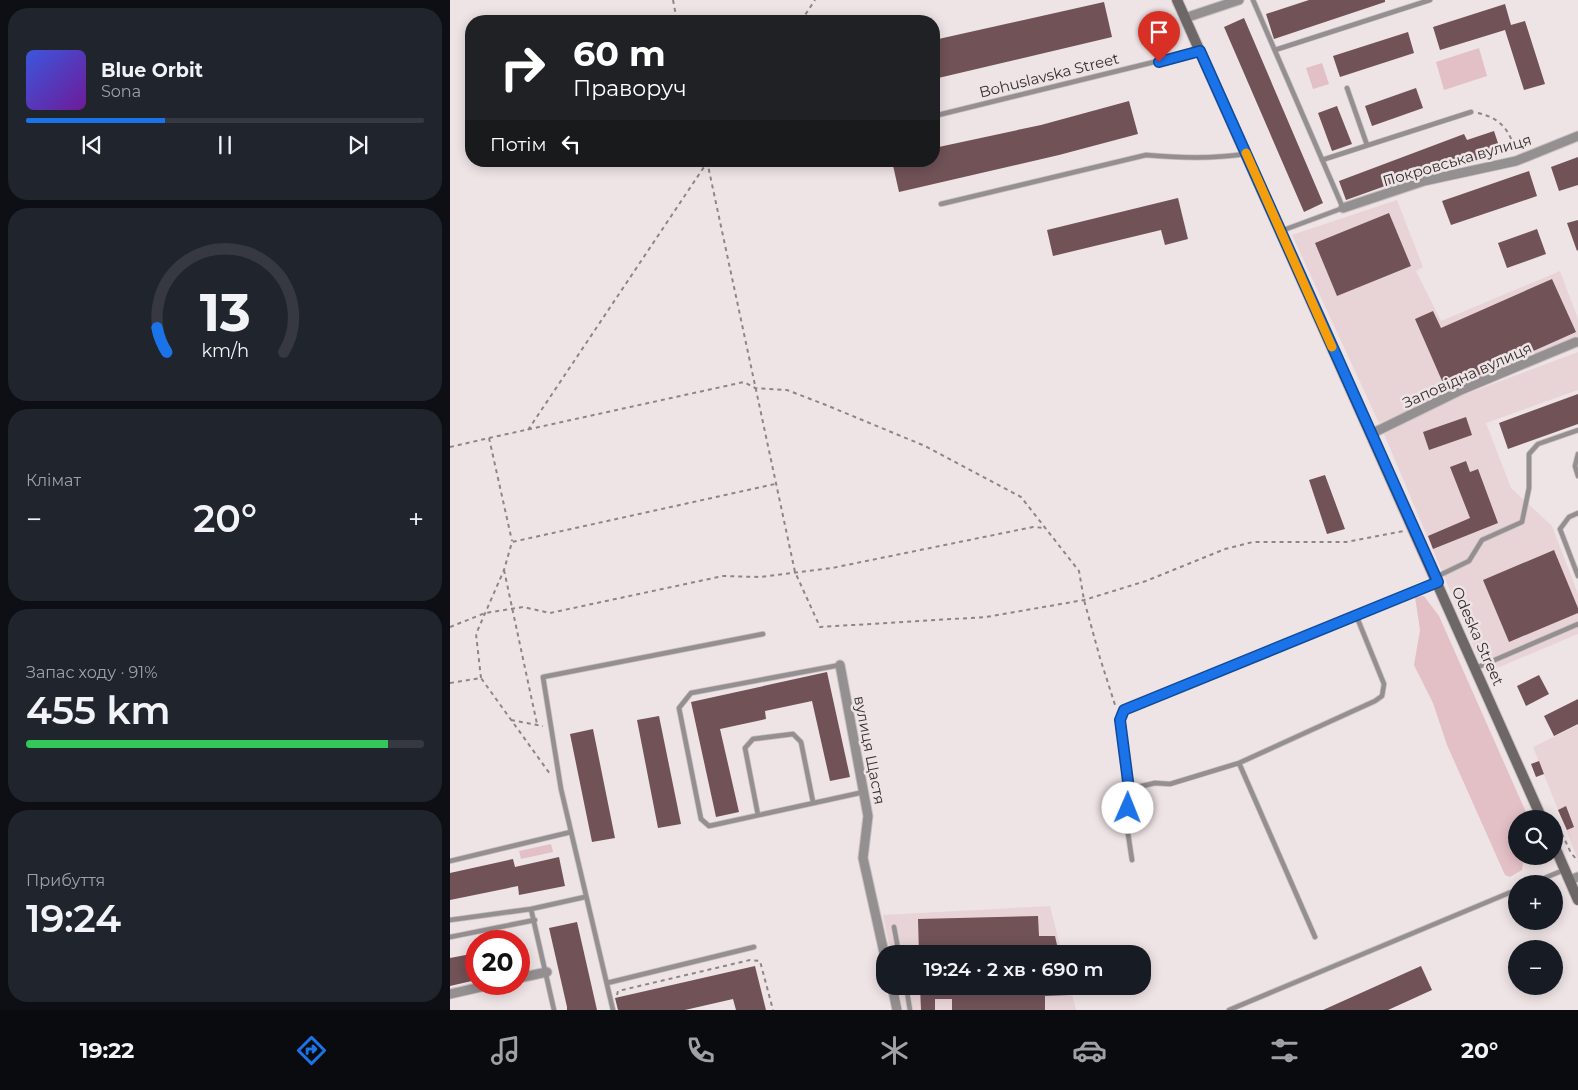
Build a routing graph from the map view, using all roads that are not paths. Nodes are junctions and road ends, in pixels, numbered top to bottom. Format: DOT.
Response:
graph roads {
  1 [pos="1177,0"];
  2 [pos="1238,0"];
  3 [pos="1253,0"];
  4 [pos="1427,0"];
  5 [pos="1185,18"];
  6 [pos="1275,50"];
  7 [pos="1200,51"];
  8 [pos="1347,88"];
  9 [pos="1471,112"];
  10 [pos="940,115"];
  11 [pos="1578,136"];
  12 [pos="1367,145"];
  13 [pos="1246,153"];
  14 [pos="1322,160"];
  15 [pos="940,204"];
  16 [pos="1343,208"];
  17 [pos="1281,231"];
  18 [pos="1576,342"];
  19 [pos="1578,430"];
  20 [pos="1371,434"];
  21 [pos="1578,454"];
  22 [pos="1578,476"];
  23 [pos="1578,513"];
  24 [pos="1578,576"];
  25 [pos="1437,580"];
  26 [pos="1356,615"];
  27 [pos="1578,624"];
  28 [pos="763,634"];
  29 [pos="840,665"];
  30 [pos="1476,668"];
  31 [pos="1239,763"];
  32 [pos="1129,789"];
  33 [pos="864,792"];
  34 [pos="813,802"];
  35 [pos="1538,810"];
  36 [pos="758,814"];
  37 [pos="571,832"];
  38 [pos="1132,860"];
  39 [pos="450,861"];
  40 [pos="1563,865"];
  41 [pos="1565,869"];
  42 [pos="1551,875"];
  43 [pos="1574,878"];
  44 [pos="1508,893"];
  45 [pos="585,897"];
  46 [pos="1578,900"];
  47 [pos="531,909"];
  48 [pos="450,920"];
  49 [pos="535,920"];
  50 [pos="894,927"];
  51 [pos="450,937"];
  52 [pos="1315,937"];
  53 [pos="882,945"];
  54 [pos="897,945"];
  55 [pos="754,948"];
  56 [pos="547,972"];
  57 [pos="530,976"];
  58 [pos="607,983"];
  59 [pos="465,991"];
  60 [pos="450,994"];
  61 [pos="894,995"];
  62 [pos="908,995"];
  63 [pos="554,1010"];
  64 [pos="613,1010"];
  65 [pos="897,1010"];
  66 [pos="910,1010"];
  67 [pos="1229,1010"];
  1 -- 5 [label="street, Odeska Street"];
  2 -- 5 [label="street"];
  3 -- 6 [label="lane"];
  4 -- 6 [label="lane"];
  5 -- 7 [label="street, Odeska Street"];
  6 -- 14 [label="lane"];
  7 -- 10 [label="lane, Bohuslavska Street"];
  7 -- 13 [label="street, Odeska Street"];
  8 -- 12 [label="lane"];
  9 -- 12 [label="lane"];
  11 -- 16 [label="street, Покровська вулиця"];
  12 -- 14 [label="lane"];
  13 -- 15 [label="lane"];
  13 -- 17 [label="street, Odeska Street"];
  14 -- 16 [label="lane"];
  16 -- 17 [label="lane"];
  17 -- 20 [label="street, Odeska Street"];
  18 -- 20 [label="street, Заповідна вулиця"];
  19 -- 25 [label="lane"];
  20 -- 25 [label="street, Odeska Street"];
  21 -- 22 [label="lane"];
  23 -- 24 [label="lane"];
  25 -- 26 [label="lane"];
  25 -- 30 [label="street, Odeska Street"];
  26 -- 31 [label="lane"];
  26 -- 32 [label="lane"];
  27 -- 30 [label="lane"];
  28 -- 37 [label="lane"];
  29 -- 33 [label="street, вулиця Щастя"];
  29 -- 36 [label="lane"];
  30 -- 35 [label="street, Odeska Street"];
  31 -- 32 [label="lane"];
  31 -- 52 [label="lane"];
  32 -- 38 [label="lane"];
  33 -- 34 [label="lane"];
  33 -- 53 [label="street, вулиця Щастя"];
  34 -- 36 [label="lane"];
  34 -- 36 [label="lane"];
  37 -- 39 [label="lane"];
  37 -- 45 [label="lane"];
  40 -- 41 [label="street"];
  41 -- 42 [label="lane"];
  41 -- 43 [label="street"];
  43 -- 46 [label="street"];
  44 -- 67 [label="lane"];
  45 -- 47 [label="lane"];
  45 -- 58 [label="lane"];
  47 -- 48 [label="lane"];
  47 -- 49 [label="lane"];
  49 -- 51 [label="lane"];
  49 -- 56 [label="lane"];
  50 -- 54 [label="lane"];
  55 -- 58 [label="lane"];
  56 -- 57 [label="street"];
  56 -- 63 [label="lane"];
  58 -- 64 [label="lane"];
  59 -- 60 [label="street"];
  61 -- 65 [label="street"];
  62 -- 66 [label="lane"];
}
